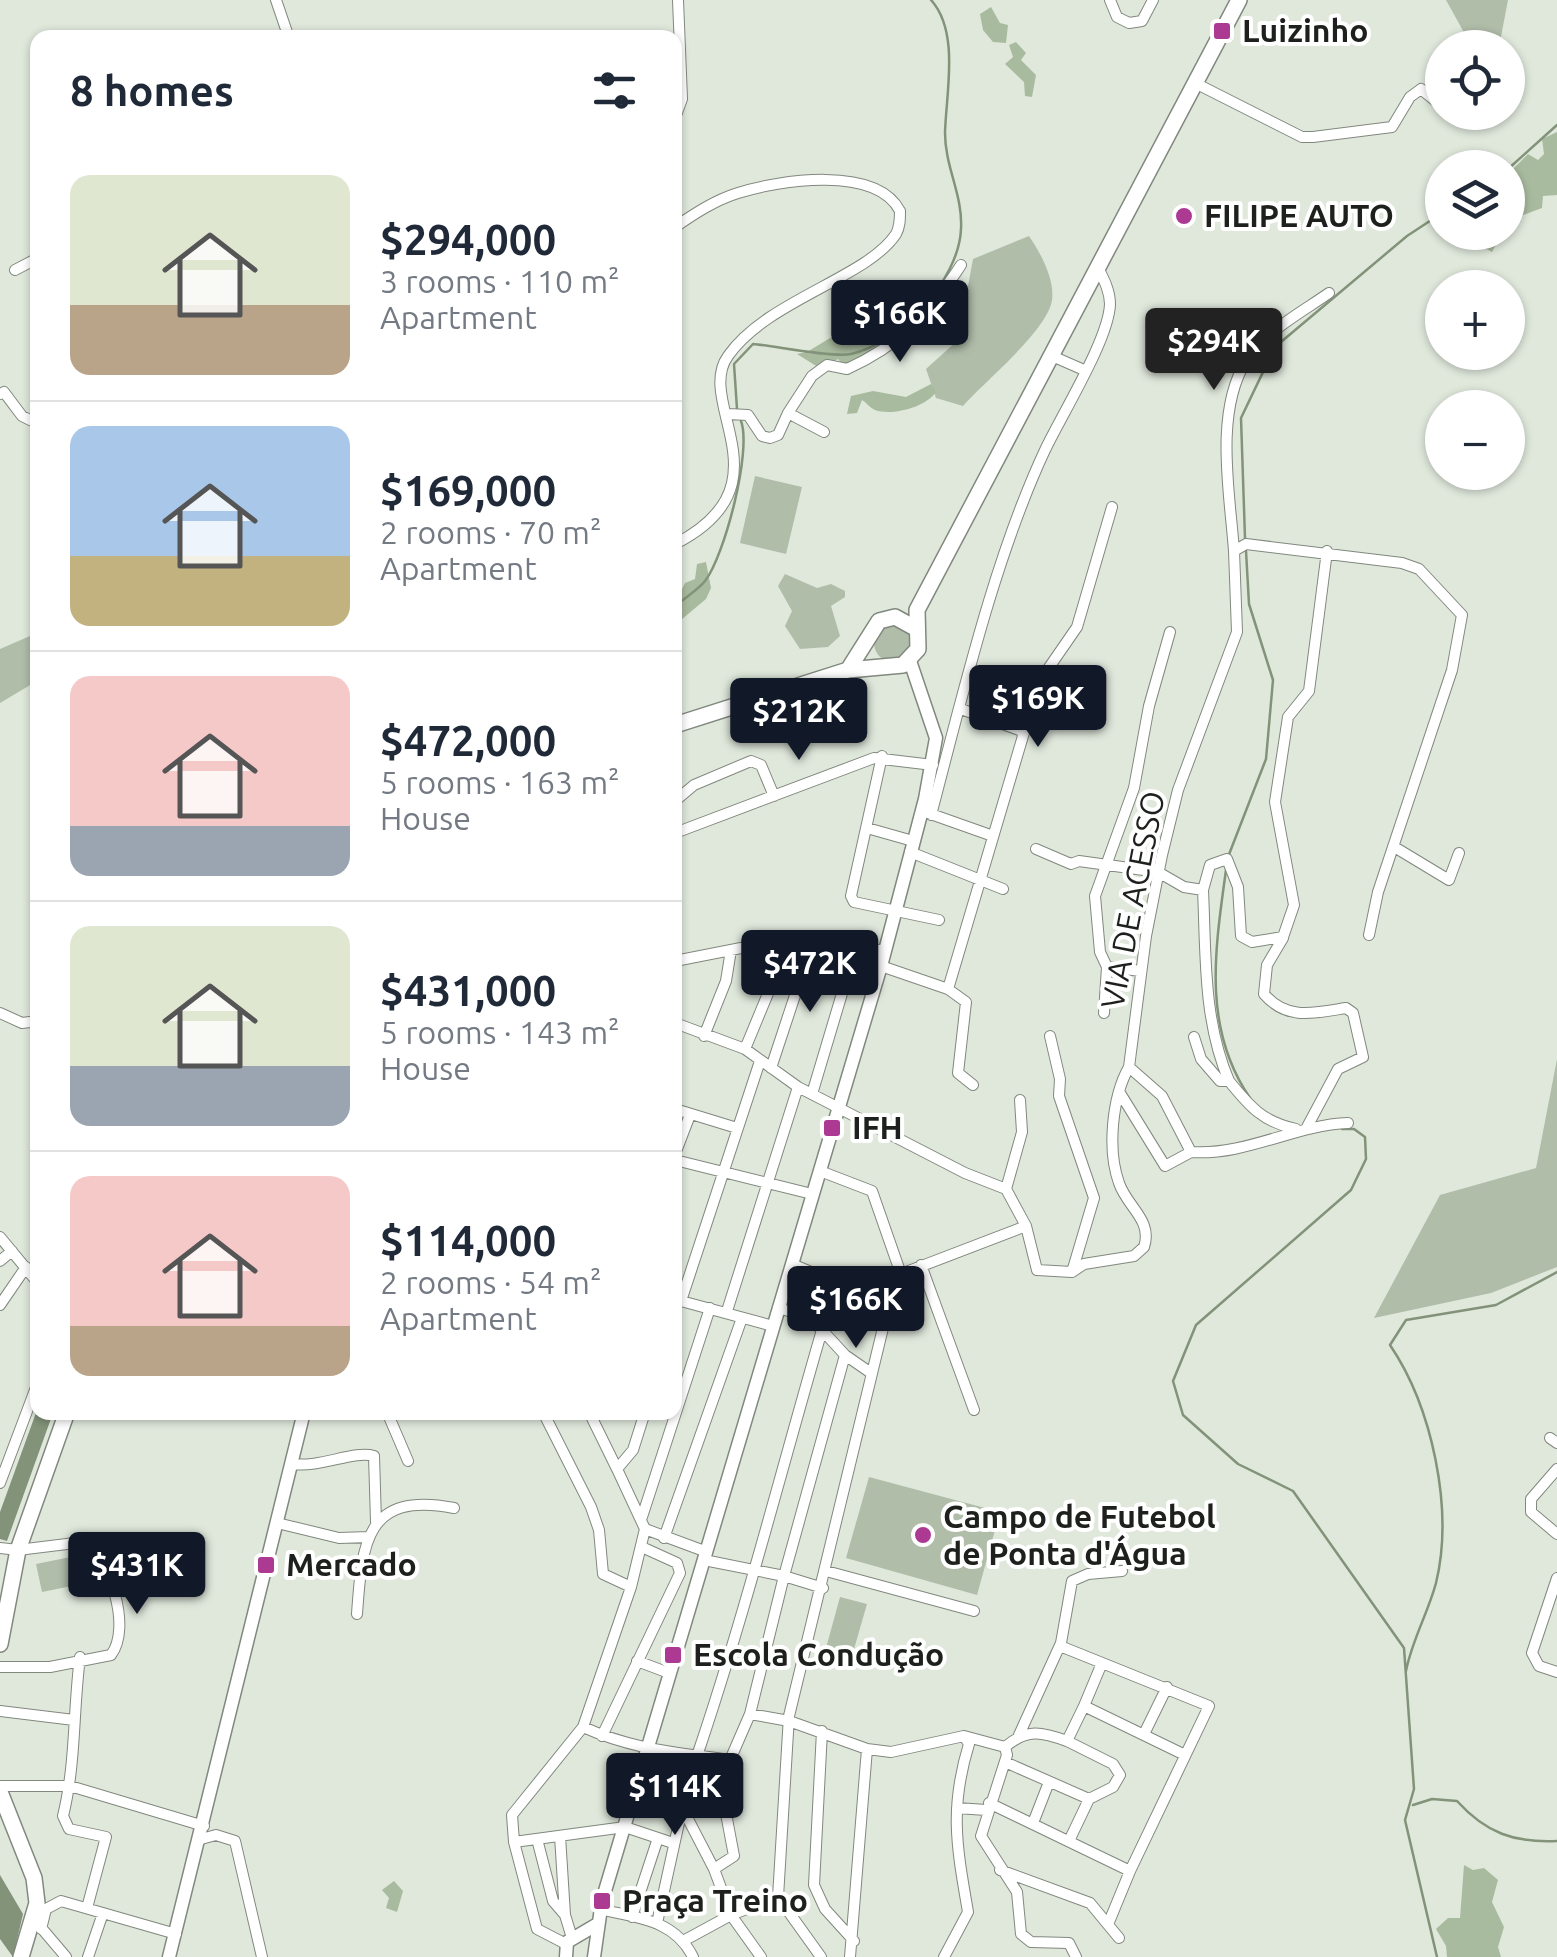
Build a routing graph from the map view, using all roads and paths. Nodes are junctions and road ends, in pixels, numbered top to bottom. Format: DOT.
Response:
graph roads {
  1 [pos="276,0"];
  2 [pos="678,0"];
  3 [pos="1110,0"];
  4 [pos="1154,0"];
  5 [pos="1239,0"];
  6 [pos="285,30"];
  7 [pos="679,30"];
  8 [pos="1195,84"];
  9 [pos="1425,92"];
  10 [pos="682,223"];
  11 [pos="30,262"];
  12 [pos="961,265"];
  13 [pos="1098,268"];
  14 [pos="16,270"];
  15 [pos="1329,292"];
  16 [pos="1052,356"];
  17 [pos="1084,370"];
  18 [pos="0,394"];
  19 [pos="788,413"];
  20 [pos="728,414"];
  21 [pos="30,420"];
  22 [pos="824,432"];
  23 [pos="1112,508"];
  24 [pos="682,539"];
  25 [pos="1234,551"];
  26 [pos="1326,551"];
  27 [pos="911,619"];
  28 [pos="1170,632"];
  29 [pos="868,642"];
  30 [pos="910,661"];
  31 [pos="888,666"];
  32 [pos="848,670"];
  33 [pos="919,690"];
  34 [pos="960,710"];
  35 [pos="682,723"];
  36 [pos="1022,731"];
  37 [pos="882,756"];
  38 [pos="933,765"];
  39 [pos="682,795"];
  40 [pos="774,796"];
  41 [pos="927,812"];
  42 [pos="682,827"];
  43 [pos="867,828"];
  44 [pos="994,836"];
  45 [pos="912,847"];
  46 [pos="1396,848"];
  47 [pos="1036,849"];
  48 [pos="1459,853"];
  49 [pos="1104,864"];
  50 [pos="1158,872"];
  51 [pos="981,881"];
  52 [pos="1002,889"];
  53 [pos="1204,890"];
  54 [pos="894,911"];
  55 [pos="940,920"];
  56 [pos="1369,935"];
  57 [pos="1284,937"];
  58 [pos="731,950"];
  59 [pos="786,950"];
  60 [pos="810,950"];
  61 [pos="854,950"];
  62 [pos="885,950"];
  63 [pos="682,960"];
  64 [pos="880,966"];
  65 [pos="1108,967"];
  66 [pos="1141,971"];
  67 [pos="948,990"];
  68 [pos="1104,1012"];
  69 [pos="0,1013"];
  70 [pos="30,1022"];
  71 [pos="682,1025"];
  72 [pos="704,1036"];
  73 [pos="1050,1036"];
  74 [pos="1194,1037"];
  75 [pos="746,1049"];
  76 [pos="760,1061"];
  77 [pos="1129,1067"];
  78 [pos="772,1068"];
  79 [pos="1229,1081"];
  80 [pos="972,1086"];
  81 [pos="798,1087"];
  82 [pos="1120,1092"];
  83 [pos="812,1094"];
  84 [pos="1020,1100"];
  85 [pos="838,1105"];
  86 [pos="682,1112"];
  87 [pos="690,1116"];
  88 [pos="1348,1123"];
  89 [pos="737,1128"];
  90 [pos="1302,1128"];
  91 [pos="682,1138"];
  92 [pos="1191,1152"];
  93 [pos="682,1159"];
  94 [pos="722,1171"];
  95 [pos="820,1171"];
  96 [pos="765,1180"];
  97 [pos="1006,1188"];
  98 [pos="812,1194"];
  99 [pos="1026,1226"];
  100 [pos="0,1237"];
  101 [pos="12,1251"];
  102 [pos="0,1261"];
  103 [pos="792,1264"];
  104 [pos="921,1265"];
  105 [pos="26,1268"];
  106 [pos="1072,1272"];
  107 [pos="30,1273"];
  108 [pos="902,1277"];
  109 [pos="682,1288"];
  110 [pos="682,1301"];
  111 [pos="0,1305"];
  112 [pos="710,1308"];
  113 [pos="778,1308"];
  114 [pos="727,1311"];
  115 [pos="806,1316"];
  116 [pos="742,1318"];
  117 [pos="773,1326"];
  118 [pos="822,1330"];
  119 [pos="845,1354"];
  120 [pos="871,1373"];
  121 [pos="682,1399"];
  122 [pos="30,1403"];
  123 [pos="974,1410"];
  124 [pos="64,1420"];
  125 [pos="302,1420"];
  126 [pos="390,1420"];
  127 [pos="546,1420"];
  128 [pos="593,1420"];
  129 [pos="635,1420"];
  130 [pos="643,1420"];
  131 [pos="676,1420"];
  132 [pos="640,1431"];
  133 [pos="408,1461"];
  134 [pos="292,1464"];
  135 [pos="1557,1469"];
  136 [pos="618,1470"];
  137 [pos="0,1483"];
  138 [pos="454,1508"];
  139 [pos="277,1523"];
  140 [pos="376,1523"];
  141 [pos="644,1523"];
  142 [pos="1557,1534"];
  143 [pos="369,1537"];
  144 [pos="664,1538"];
  145 [pos="644,1548"];
  146 [pos="9,1549"];
  147 [pos="705,1556"];
  148 [pos="752,1570"];
  149 [pos="826,1570"];
  150 [pos="1122,1571"];
  151 [pos="784,1576"];
  152 [pos="1557,1578"];
  153 [pos="631,1588"];
  154 [pos="823,1588"];
  155 [pos="974,1611"];
  156 [pos="357,1614"];
  157 [pos="0,1644"];
  158 [pos="1060,1646"];
  159 [pos="80,1657"];
  160 [pos="638,1661"];
  161 [pos="1102,1663"];
  162 [pos="0,1667"];
  163 [pos="1557,1672"];
  164 [pos="668,1673"];
  165 [pos="1167,1687"];
  166 [pos="1084,1706"];
  167 [pos="0,1710"];
  168 [pos="750,1714"];
  169 [pos="74,1720"];
  170 [pos="789,1721"];
  171 [pos="583,1726"];
  172 [pos="822,1731"];
  173 [pos="1020,1734"];
  174 [pos="1144,1734"];
  175 [pos="602,1736"];
  176 [pos="964,1736"];
  177 [pos="1067,1741"];
  178 [pos="1005,1746"];
  179 [pos="866,1748"];
  180 [pos="646,1751"];
  181 [pos="676,1753"];
  182 [pos="698,1753"];
  183 [pos="1185,1755"];
  184 [pos="730,1760"];
  185 [pos="1004,1762"];
  186 [pos="1050,1782"];
  187 [pos="70,1786"];
  188 [pos="0,1789"];
  189 [pos="1089,1799"];
  190 [pos="987,1806"];
  191 [pos="682,1808"];
  192 [pos="957,1808"];
  193 [pos="1032,1823"];
  194 [pos="625,1826"];
  195 [pos="202,1832"];
  196 [pos="560,1836"];
  197 [pos="658,1838"];
  198 [pos="537,1839"];
  199 [pos="1069,1841"];
  200 [pos="514,1842"];
  201 [pos="672,1844"];
  202 [pos="714,1870"];
  203 [pos="999,1870"];
  204 [pos="1130,1871"];
  205 [pos="778,1896"];
  206 [pos="87,1908"];
  207 [pos="599,1910"];
  208 [pos="103,1913"];
  209 [pos="731,1914"];
  210 [pos="565,1915"];
  211 [pos="37,1917"];
  212 [pos="632,1917"];
  213 [pos="1109,1922"];
  214 [pos="657,1923"];
  215 [pos="176,1934"];
  216 [pos="1119,1938"];
  217 [pos="684,1940"];
  218 [pos="854,1941"];
  219 [pos="578,1946"];
  220 [pos="22,1957"];
  221 [pos="66,1957"];
  222 [pos="88,1957"];
  223 [pos="169,1957"];
  224 [pos="262,1957"];
  225 [pos="693,1957"];
  226 [pos="761,1957"];
  227 [pos="821,1957"];
  228 [pos="850,1957"];
  229 [pos="944,1957"];
  230 [pos="1076,1957"];
  1 -- 6 [label="street"];
  2 -- 7 [label="street"];
  3 -- 4 [label="street"];
  5 -- 8 [label="main road"];
  8 -- 9 [label="street"];
  8 -- 13 [label="main road"];
  10 -- 20 [label="street"];
  11 -- 14 [label="street"];
  12 -- 19 [label="street"];
  13 -- 16 [label="main road"];
  13 -- 17 [label="street"];
  15 -- 25 [label="street, VIA DE ACESSO"];
  16 -- 17 [label="street"];
  16 -- 27 [label="main road"];
  17 -- 34 [label="street"];
  18 -- 21 [label="street"];
  19 -- 20 [label="street"];
  19 -- 22 [label="street"];
  20 -- 24 [label="street"];
  23 -- 36 [label="street"];
  25 -- 26 [label="street"];
  25 -- 50 [label="street, VIA DE ACESSO"];
  26 -- 46 [label="street"];
  26 -- 57 [label="street"];
  27 -- 29 [label="main road"];
  27 -- 30 [label="main road"];
  28 -- 49 [label="street"];
  29 -- 31 [label="main road"];
  29 -- 32 [label="main road"];
  30 -- 31 [label="main road"];
  30 -- 33 [label="street"];
  31 -- 32 [label="main road"];
  31 -- 33 [label="street"];
  32 -- 35 [label="main road"];
  33 -- 38 [label="street"];
  34 -- 36 [label="street"];
  34 -- 41 [label="street"];
  36 -- 44 [label="street"];
  37 -- 38 [label="street"];
  37 -- 40 [label="street"];
  37 -- 43 [label="street"];
  38 -- 41 [label="street"];
  39 -- 40 [label="street"];
  40 -- 42 [label="street"];
  41 -- 44 [label="street"];
  41 -- 45 [label="street"];
  43 -- 45 [label="street"];
  43 -- 54 [label="street"];
  44 -- 51 [label="street"];
  45 -- 51 [label="street"];
  45 -- 54 [label="street"];
  46 -- 48 [label="street"];
  46 -- 56 [label="street"];
  47 -- 49 [label="street"];
  49 -- 50 [label="street"];
  49 -- 65 [label="street"];
  50 -- 53 [label="street"];
  50 -- 66 [label="street, VIA DE ACESSO"];
  51 -- 52 [label="street"];
  51 -- 67 [label="street"];
  53 -- 57 [label="street"];
  53 -- 79 [label="street"];
  54 -- 55 [label="street"];
  54 -- 62 [label="street"];
  57 -- 90 [label="street"];
  58 -- 59 [label="street"];
  58 -- 63 [label="street"];
  58 -- 72 [label="street"];
  59 -- 60 [label="street"];
  59 -- 75 [label="street"];
  60 -- 61 [label="street"];
  60 -- 78 [label="street"];
  61 -- 62 [label="street"];
  61 -- 83 [label="street"];
  62 -- 64 [label="street"];
  64 -- 67 [label="street"];
  64 -- 85 [label="street"];
  65 -- 66 [label="street"];
  65 -- 68 [label="street"];
  66 -- 77 [label="street, VIA DE ACESSO"];
  67 -- 80 [label="street"];
  69 -- 70 [label="street"];
  71 -- 72 [label="street"];
  72 -- 75 [label="street"];
  73 -- 106 [label="street"];
  74 -- 79 [label="street"];
  75 -- 76 [label="street"];
  76 -- 78 [label="street"];
  76 -- 89 [label="street"];
  77 -- 82 [label="street, VIA DE ACESSO"];
  77 -- 92 [label="street"];
  78 -- 81 [label="street"];
  79 -- 90 [label="street"];
  81 -- 83 [label="street"];
  81 -- 96 [label="street"];
  82 -- 92 [label="street"];
  82 -- 106 [label="street, VIA DE ACESSO"];
  83 -- 85 [label="street"];
  84 -- 97 [label="street"];
  85 -- 95 [label="street"];
  85 -- 97 [label="street"];
  86 -- 87 [label="street"];
  87 -- 89 [label="street"];
  87 -- 91 [label="street"];
  88 -- 90 [label="street"];
  89 -- 94 [label="street"];
  90 -- 92 [label="street"];
  93 -- 94 [label="street"];
  94 -- 96 [label="street"];
  94 -- 109 [label="street"];
  95 -- 98 [label="street"];
  95 -- 108 [label="street"];
  96 -- 98 [label="street"];
  96 -- 114 [label="street"];
  97 -- 99 [label="street"];
  98 -- 103 [label="street"];
  99 -- 104 [label="street"];
  99 -- 106 [label="street"];
  100 -- 101 [label="street"];
  101 -- 102 [label="street"];
  101 -- 105 [label="street"];
  103 -- 113 [label="street"];
  103 -- 115 [label="street"];
  104 -- 108 [label="street"];
  104 -- 123 [label="street"];
  105 -- 107 [label="street"];
  105 -- 111 [label="street"];
  108 -- 120 [label="street"];
  110 -- 112 [label="street"];
  112 -- 114 [label="street"];
  112 -- 121 [label="street"];
  113 -- 115 [label="street"];
  113 -- 117 [label="street"];
  114 -- 116 [label="street"];
  115 -- 118 [label="street"];
  116 -- 117 [label="street"];
  116 -- 144 [label="street"];
  117 -- 147 [label="street"];
  118 -- 119 [label="street"];
  118 -- 148 [label="street"];
  119 -- 120 [label="street"];
  119 -- 151 [label="street"];
  120 -- 149 [label="street"];
  122 -- 137 [label="street"];
  124 -- 146 [label="main road"];
  125 -- 134 [label="street"];
  126 -- 133 [label="street"];
  127 -- 153 [label="street"];
  128 -- 136 [label="street"];
  129 -- 132 [label="street"];
  130 -- 132 [label="street"];
  131 -- 141 [label="street"];
  132 -- 136 [label="street"];
  134 -- 139 [label="street"];
  134 -- 140 [label="street"];
  135 -- 142 [label="street"];
  136 -- 141 [label="street"];
  138 -- 140 [label="street"];
  139 -- 143 [label="street"];
  139 -- 195 [label="street"];
  140 -- 143 [label="street"];
  141 -- 144 [label="street"];
  141 -- 145 [label="street"];
  143 -- 156 [label="street"];
  144 -- 147 [label="street"];
  145 -- 153 [label="street"];
  145 -- 160 [label="street"];
  146 -- 157 [label="main road"];
  146 -- 159 [label="street"];
  147 -- 148 [label="street"];
  147 -- 164 [label="street"];
  148 -- 151 [label="street"];
  148 -- 182 [label="street"];
  149 -- 154 [label="street"];
  149 -- 155 [label="street"];
  150 -- 158 [label="street"];
  151 -- 154 [label="street"];
  151 -- 168 [label="street"];
  152 -- 163 [label="street"];
  153 -- 171 [label="street"];
  154 -- 170 [label="street"];
  158 -- 161 [label="street"];
  158 -- 173 [label="street"];
  159 -- 162 [label="street"];
  159 -- 169 [label="street"];
  160 -- 164 [label="street"];
  160 -- 175 [label="street"];
  161 -- 165 [label="street"];
  161 -- 166 [label="street"];
  164 -- 180 [label="street"];
  165 -- 174 [label="street"];
  165 -- 183 [label="street"];
  166 -- 174 [label="street"];
  166 -- 177 [label="street"];
  167 -- 169 [label="street"];
  168 -- 170 [label="street"];
  168 -- 184 [label="street"];
  169 -- 187 [label="street"];
  170 -- 172 [label="street"];
  170 -- 205 [label="street"];
  171 -- 175 [label="street"];
  171 -- 200 [label="street"];
  172 -- 179 [label="street"];
  172 -- 218 [label="street"];
  173 -- 177 [label="street"];
  173 -- 178 [label="street"];
  174 -- 183 [label="street"];
  175 -- 180 [label="street"];
  176 -- 178 [label="street"];
  176 -- 179 [label="street"];
  176 -- 192 [label="street"];
  177 -- 189 [label="street"];
  178 -- 185 [label="street"];
  179 -- 218 [label="street"];
  180 -- 181 [label="street"];
  180 -- 194 [label="street"];
  181 -- 182 [label="street"];
  181 -- 191 [label="street"];
  182 -- 184 [label="street"];
  183 -- 204 [label="street"];
  184 -- 202 [label="street"];
  185 -- 186 [label="street"];
  185 -- 190 [label="street"];
  186 -- 189 [label="street"];
  186 -- 193 [label="street"];
  187 -- 188 [label="street"];
  187 -- 195 [label="street"];
  187 -- 206 [label="street"];
  188 -- 211 [label="main road"];
  189 -- 199 [label="street"];
  190 -- 192 [label="street"];
  190 -- 193 [label="street"];
  190 -- 203 [label="street"];
  191 -- 201 [label="street"];
  191 -- 202 [label="street"];
  192 -- 229 [label="street"];
  193 -- 199 [label="street"];
  194 -- 196 [label="street"];
  194 -- 197 [label="street"];
  194 -- 207 [label="street"];
  195 -- 215 [label="street"];
  195 -- 224 [label="street"];
  196 -- 198 [label="street"];
  196 -- 210 [label="street"];
  197 -- 201 [label="street"];
  197 -- 212 [label="street"];
  198 -- 200 [label="street"];
  198 -- 210 [label="street"];
  199 -- 204 [label="street"];
  200 -- 219 [label="street"];
  201 -- 214 [label="street"];
  202 -- 209 [label="street"];
  203 -- 213 [label="street"];
  203 -- 230 [label="street"];
  204 -- 213 [label="street"];
  205 -- 209 [label="street"];
  205 -- 227 [label="street"];
  206 -- 208 [label="street"];
  206 -- 211 [label="street"];
  207 -- 212 [label="street"];
  207 -- 219 [label="street"];
  208 -- 215 [label="street"];
  208 -- 222 [label="street"];
  209 -- 217 [label="street"];
  209 -- 226 [label="street"];
  210 -- 219 [label="street"];
  211 -- 220 [label="main road"];
  211 -- 221 [label="street"];
  212 -- 214 [label="street"];
  213 -- 216 [label="street"];
  214 -- 217 [label="street"];
  215 -- 223 [label="street"];
  217 -- 225 [label="street"];
  218 -- 228 [label="street"];
}
